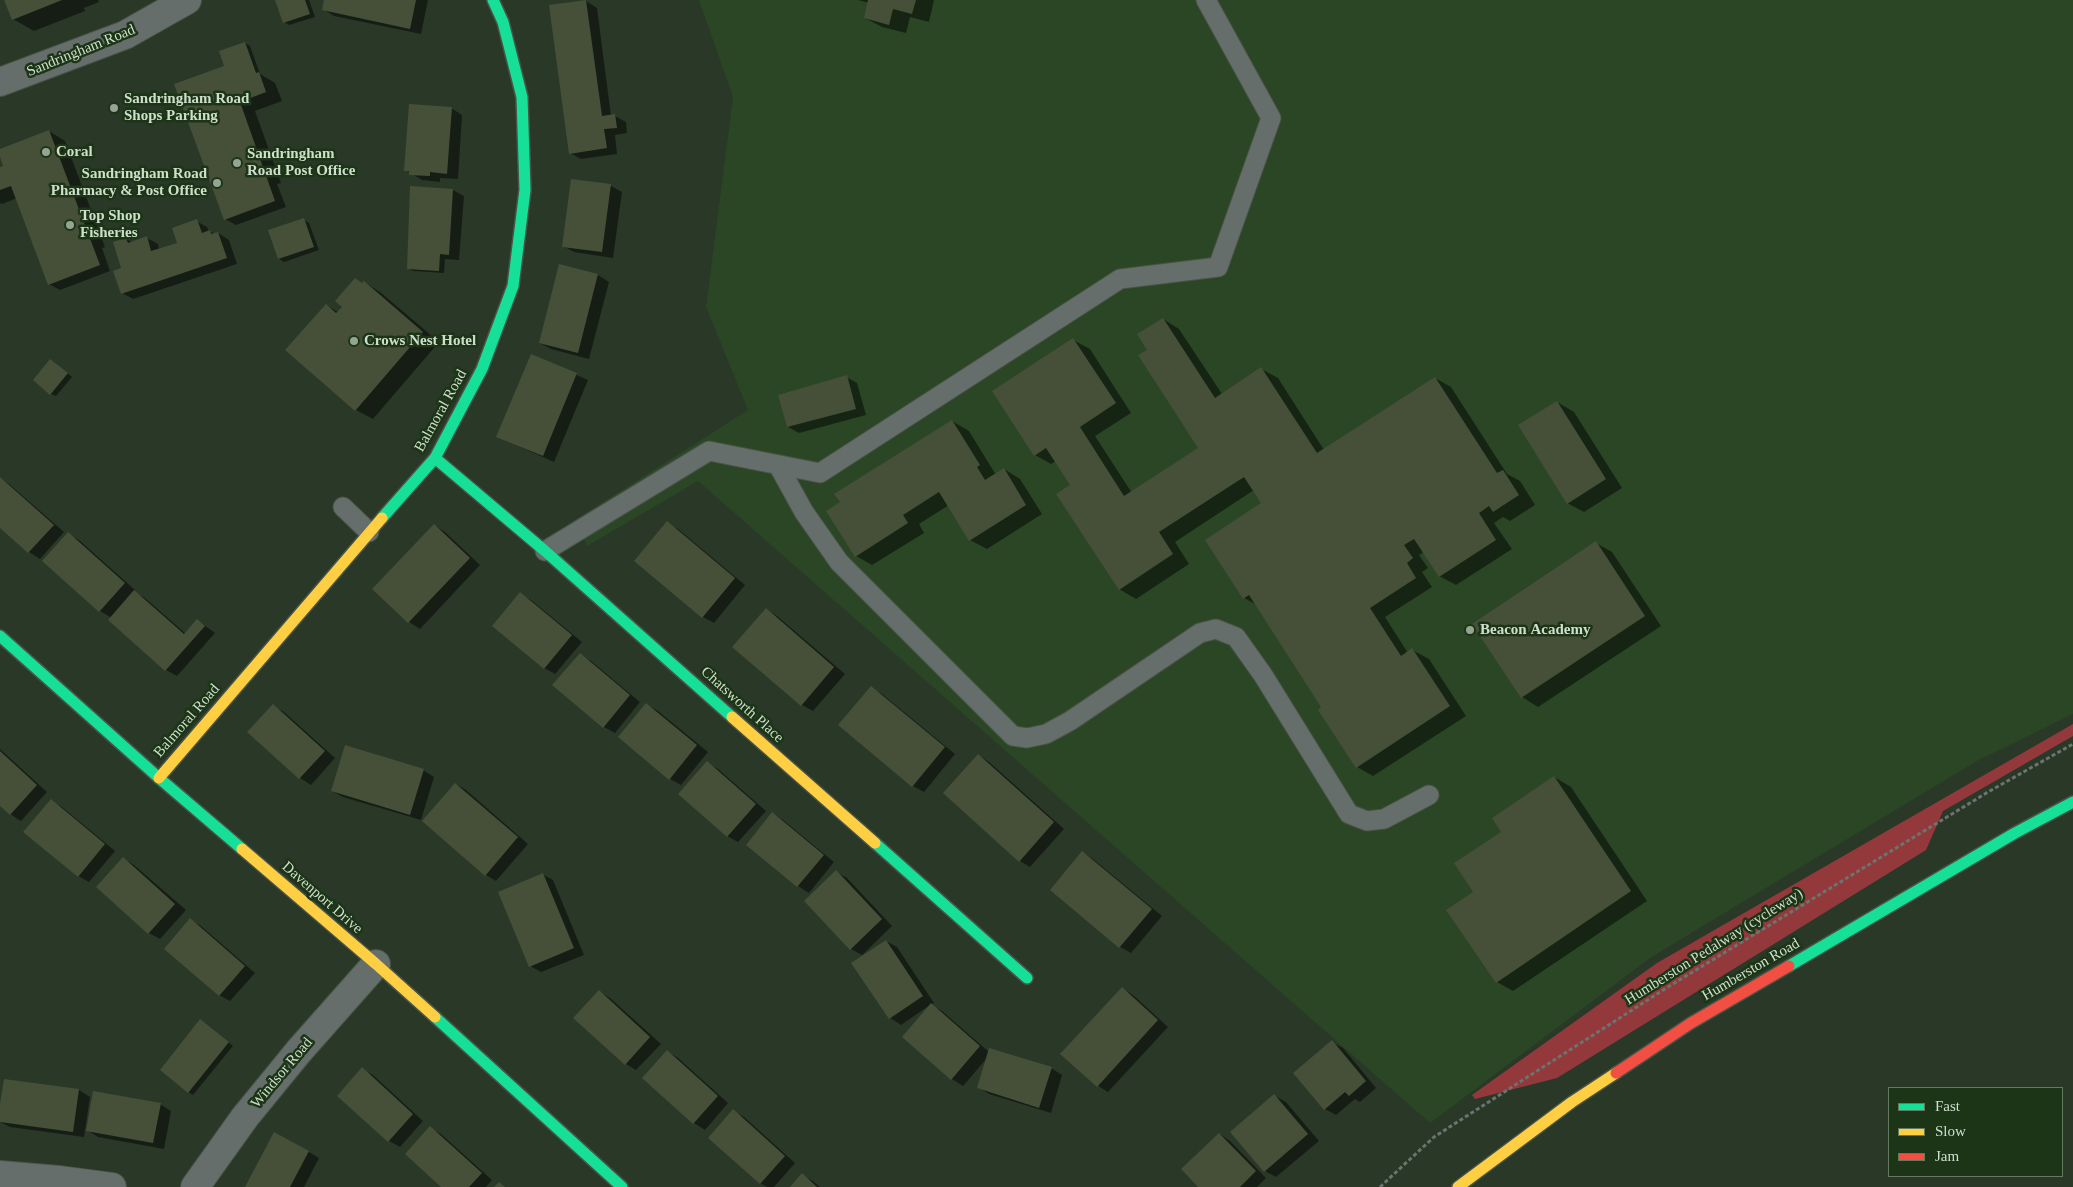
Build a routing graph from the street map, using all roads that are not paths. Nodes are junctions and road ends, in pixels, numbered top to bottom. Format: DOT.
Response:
graph roads {
  1 [pos="187,0"];
  2 [pos="493,0"];
  3 [pos="1206,0"];
  4 [pos="0,82"];
  5 [pos="435,458"];
  6 [pos="778,465"];
  7 [pos="343,507"];
  8 [pos="369,532"];
  9 [pos="545,551"];
  10 [pos="0,636"];
  11 [pos="159,778"];
  12 [pos="1429,795"];
  13 [pos="2073,802"];
  14 [pos="376,964"];
  15 [pos="1028,978"];
  16 [pos="0,1175"];
  17 [pos="112,1187"];
  18 [pos="195,1187"];
  19 [pos="622,1187"];
  20 [pos="1458,1187"];
  1 -- 4 [label="street, Sandringham Road"];
  2 -- 5 [label="street, Balmoral Road"];
  3 -- 6 [label="lane"];
  5 -- 8 [label="street, Balmoral Road"];
  5 -- 9 [label="street, Chatsworth Place"];
  6 -- 9 [label="lane"];
  6 -- 12 [label="lane"];
  7 -- 8 [label="lane"];
  8 -- 11 [label="street, Balmoral Road"];
  9 -- 15 [label="street, Chatsworth Place"];
  10 -- 11 [label="street, Davenport Drive"];
  11 -- 14 [label="street, Davenport Drive"];
  13 -- 20 [label="street, Humberston Road"];
  14 -- 18 [label="street, Windsor Road"];
  14 -- 19 [label="street, Davenport Drive"];
  16 -- 17 [label="street"];
}
